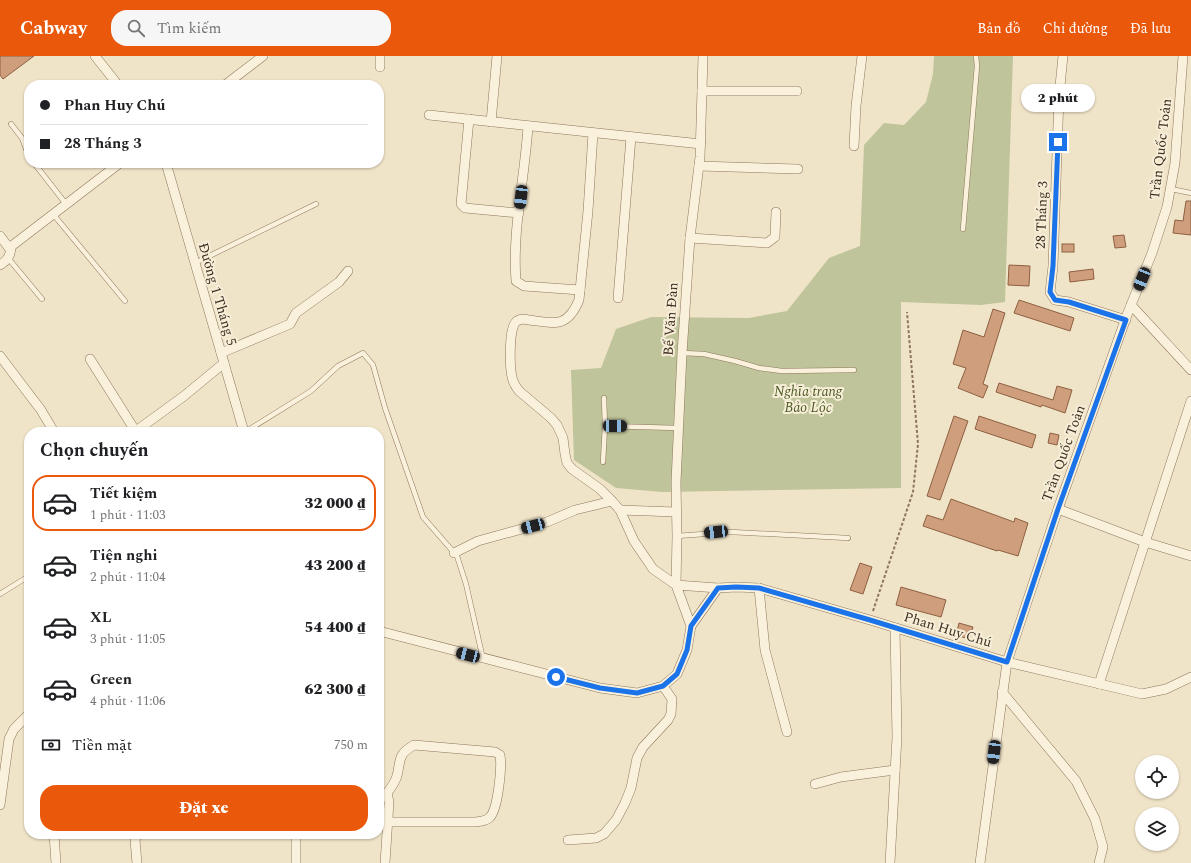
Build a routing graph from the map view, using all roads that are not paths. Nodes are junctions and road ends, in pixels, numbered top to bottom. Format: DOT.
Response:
graph roads {
  1 [pos="95,56"];
  2 [pos="380,56"];
  3 [pos="704,56"];
  4 [pos="862,56"];
  5 [pos="976,56"];
  6 [pos="1062,56"];
  7 [pos="1183,56"];
  8 [pos="259,57"];
  9 [pos="494,57"];
  10 [pos="380,67"];
  11 [pos="114,80"];
  12 [pos="230,80"];
  13 [pos="702,91"];
  14 [pos="797,91"];
  15 [pos="428,115"];
  16 [pos="469,119"];
  17 [pos="491,122"];
  18 [pos="11,124"];
  19 [pos="528,126"];
  20 [pos="593,133"];
  21 [pos="631,137"];
  22 [pos="24,143"];
  23 [pos="700,144"];
  24 [pos="854,146"];
  25 [pos="699,166"];
  26 [pos="38,168"];
  27 [pos="110,168"];
  28 [pos="167,168"];
  29 [pos="798,169"];
  30 [pos="1170,190"];
  31 [pos="1191,192"];
  32 [pos="66,204"];
  33 [pos="316,204"];
  34 [pos="776,212"];
  35 [pos="519,213"];
  36 [pos="53,214"];
  37 [pos="963,229"];
  38 [pos="0,236"];
  39 [pos="690,238"];
  40 [pos="10,247"];
  41 [pos="8,258"];
  42 [pos="195,263"];
  43 [pos="0,265"];
  44 [pos="348,271"];
  45 [pos="580,290"];
  46 [pos="618,298"];
  47 [pos="42,299"];
  48 [pos="125,301"];
  49 [pos="1132,305"];
  50 [pos="1126,320"];
  51 [pos="221,353"];
  52 [pos="682,353"];
  53 [pos="0,356"];
  54 [pos="90,358"];
  55 [pos="224,363"];
  56 [pos="854,370"];
  57 [pos="1191,370"];
  58 [pos="604,398"];
  59 [pos="1191,401"];
  60 [pos="605,426"];
  61 [pos="51,427"];
  62 [pos="133,427"];
  63 [pos="143,427"];
  64 [pos="243,427"];
  65 [pos="252,427"];
  66 [pos="678,428"];
  67 [pos="602,462"];
  68 [pos="612,501"];
  69 [pos="1058,509"];
  70 [pos="620,510"];
  71 [pos="676,512"];
  72 [pos="677,536"];
  73 [pos="848,538"];
  74 [pos="1146,542"];
  75 [pos="454,553"];
  76 [pos="1191,556"];
  77 [pos="24,579"];
  78 [pos="676,585"];
  79 [pos="718,588"];
  80 [pos="759,588"];
  81 [pos="0,594"];
  82 [pos="691,626"];
  83 [pos="895,628"];
  84 [pos="384,633"];
  85 [pos="483,659"];
  86 [pos="1007,662"];
  87 [pos="1191,677"];
  88 [pos="1099,684"];
  89 [pos="663,686"];
  90 [pos="1002,692"];
  91 [pos="24,719"];
  92 [pos="787,732"];
  93 [pos="895,770"];
  94 [pos="815,784"];
  95 [pos="384,793"];
  96 [pos="384,795"];
  97 [pos="0,805"];
  98 [pos="388,822"];
  99 [pos="54,839"];
  100 [pos="136,839"];
  101 [pos="296,839"];
  102 [pos="568,840"];
  103 [pos="56,863"];
  104 [pos="137,863"];
  105 [pos="296,863"];
  106 [pos="385,863"];
  107 [pos="890,863"];
  108 [pos="980,863"];
  109 [pos="1099,863"];
  1 -- 11 [label="street"];
  2 -- 10 [label="street"];
  3 -- 13 [label="street, Bế Văn Đàn"];
  4 -- 24 [label="street"];
  5 -- 37 [label="lane"];
  6 -- 50 [label="street, 28 Tháng 3"];
  7 -- 30 [label="street, Trần Quốc Toản"];
  8 -- 12 [label="street"];
  9 -- 17 [label="street"];
  13 -- 14 [label="street"];
  13 -- 23 [label="street, Bế Văn Đàn"];
  15 -- 16 [label="street"];
  16 -- 17 [label="street"];
  16 -- 35 [label="street"];
  17 -- 19 [label="street"];
  18 -- 22 [label="lane"];
  19 -- 20 [label="street"];
  19 -- 35 [label="street"];
  20 -- 21 [label="street"];
  20 -- 45 [label="street"];
  21 -- 23 [label="street"];
  21 -- 46 [label="street"];
  23 -- 25 [label="street, Bế Văn Đàn"];
  25 -- 29 [label="street"];
  25 -- 39 [label="street, Bế Văn Đàn"];
  26 -- 32 [label="lane"];
  27 -- 32 [label="street"];
  28 -- 42 [label="street, Đường 1 Tháng 5"];
  30 -- 31 [label="lane"];
  30 -- 49 [label="street, Trần Quốc Toản"];
  32 -- 36 [label="street"];
  33 -- 42 [label="lane"];
  34 -- 39 [label="street"];
  35 -- 45 [label="street"];
  36 -- 40 [label="street"];
  36 -- 48 [label="lane"];
  38 -- 40 [label="street"];
  39 -- 52 [label="street, Bế Văn Đàn"];
  40 -- 41 [label="street"];
  41 -- 43 [label="street"];
  41 -- 47 [label="lane"];
  42 -- 51 [label="street, Đường 1 Tháng 5"];
  44 -- 51 [label="street"];
  45 -- 68 [label="street"];
  49 -- 50 [label="street, Trần Quốc Toản"];
  49 -- 57 [label="street"];
  50 -- 69 [label="street, Trần Quốc Toản"];
  51 -- 55 [label="street, Đường 1 Tháng 5"];
  52 -- 56 [label="lane"];
  52 -- 66 [label="street, Bế Văn Đàn"];
  53 -- 61 [label="street"];
  54 -- 62 [label="street"];
  55 -- 63 [label="street"];
  55 -- 64 [label="street, Đường 1 Tháng 5"];
  58 -- 60 [label="lane"];
  59 -- 74 [label="street"];
  60 -- 66 [label="lane"];
  60 -- 67 [label="lane"];
  65 -- 75 [label="lane"];
  66 -- 71 [label="street, Bế Văn Đàn"];
  68 -- 70 [label="street"];
  68 -- 75 [label="street"];
  69 -- 74 [label="street"];
  69 -- 86 [label="street, Trần Quốc Toản"];
  70 -- 71 [label="street"];
  70 -- 78 [label="street"];
  71 -- 72 [label="street, Bế Văn Đàn"];
  72 -- 73 [label="lane"];
  72 -- 78 [label="street, Bế Văn Đàn"];
  74 -- 76 [label="street"];
  74 -- 88 [label="street"];
  75 -- 85 [label="lane"];
  77 -- 81 [label="lane"];
  78 -- 79 [label="street, Phan Huy Chú"];
  78 -- 82 [label="street"];
  79 -- 80 [label="street, Phan Huy Chú"];
  79 -- 82 [label="street"];
  80 -- 83 [label="street, Phan Huy Chú"];
  80 -- 92 [label="street"];
  82 -- 89 [label="street"];
  83 -- 86 [label="street, Phan Huy Chú"];
  83 -- 93 [label="street"];
  84 -- 85 [label="street"];
  85 -- 89 [label="street"];
  86 -- 88 [label="street, Phan Huy Chú"];
  86 -- 90 [label="street, Trần Quốc Toản"];
  87 -- 88 [label="street, Phan Huy Chú"];
  89 -- 102 [label="street"];
  90 -- 108 [label="street, Trần Quốc Toản"];
  90 -- 109 [label="street"];
  91 -- 97 [label="street"];
  93 -- 94 [label="street"];
  93 -- 107 [label="street"];
  95 -- 98 [label="street"];
  96 -- 98 [label="street"];
  98 -- 106 [label="street"];
  99 -- 103 [label="street"];
  100 -- 104 [label="street"];
  101 -- 105 [label="street"];
}
